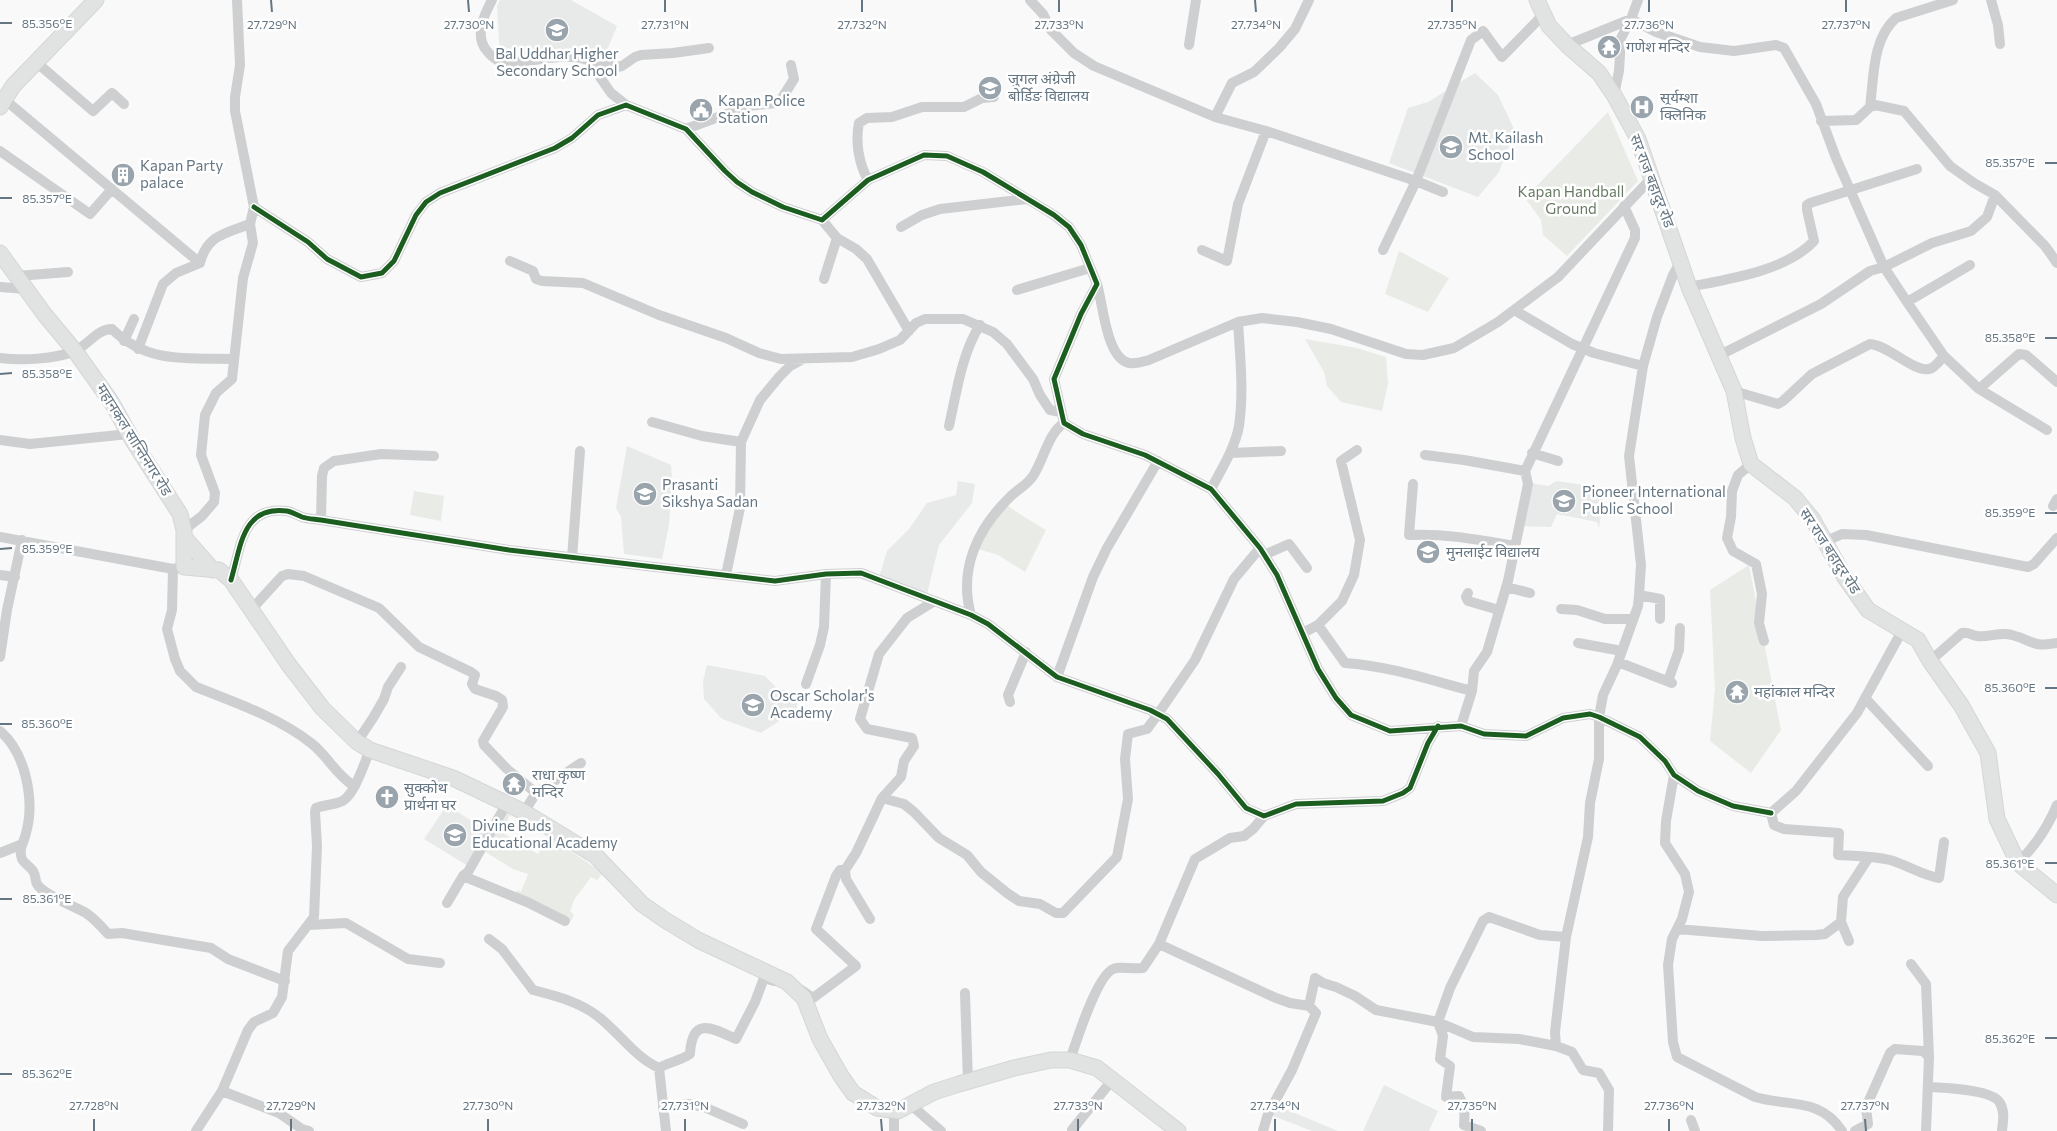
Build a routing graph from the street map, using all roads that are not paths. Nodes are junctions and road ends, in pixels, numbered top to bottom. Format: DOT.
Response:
graph roads {
  1 [pos="96,0"];
  2 [pos="237,0"];
  3 [pos="492,0"];
  4 [pos="1030,0"];
  5 [pos="1196,0"];
  6 [pos="1309,0"];
  7 [pos="1537,0"];
  8 [pos="1638,0"];
  9 [pos="1953,0"];
  10 [pos="1992,0"];
  11 [pos="1543,15"];
  12 [pos="1631,19"];
  13 [pos="2000,44"];
  14 [pos="1189,45"];
  15 [pos="1567,45"];
  16 [pos="709,48"];
  17 [pos="588,60"];
  18 [pos="36,62"];
  19 [pos="791,65"];
  20 [pos="1614,95"];
  21 [pos="994,97"];
  22 [pos="2,103"];
  23 [pos="124,104"];
  24 [pos="626,105"];
  25 [pos="1870,107"];
  26 [pos="1215,117"];
  27 [pos="1821,121"];
  28 [pos="686,129"];
  29 [pos="1266,131"];
  30 [pos="0,151"];
  31 [pos="1917,169"];
  32 [pos="868,180"];
  33 [pos="1416,181"];
  34 [pos="1653,181"];
  35 [pos="112,189"];
  36 [pos="1850,190"];
  37 [pos="1443,192"];
  38 [pos="1995,195"];
  39 [pos="1028,199"];
  40 [pos="1624,206"];
  41 [pos="254,207"];
  42 [pos="822,220"];
  43 [pos="250,224"];
  44 [pos="901,227"];
  45 [pos="838,238"];
  46 [pos="1202,250"];
  47 [pos="1383,250"];
  48 [pos="0,252"];
  49 [pos="510,261"];
  50 [pos="1681,261"];
  51 [pos="200,263"];
  52 [pos="2057,263"];
  53 [pos="1970,265"];
  54 [pos="1884,267"];
  55 [pos="1090,268"];
  56 [pos="68,272"];
  57 [pos="824,279"];
  58 [pos="21,283"];
  59 [pos="1097,284"];
  60 [pos="0,287"];
  61 [pos="1690,287"];
  62 [pos="1017,290"];
  63 [pos="1907,302"];
  64 [pos="1514,310"];
  65 [pos="134,319"];
  66 [pos="1238,322"];
  67 [pos="980,325"];
  68 [pos="909,331"];
  69 [pos="124,341"];
  70 [pos="1582,348"];
  71 [pos="138,349"];
  72 [pos="74,351"];
  73 [pos="1720,355"];
  74 [pos="1944,356"];
  75 [pos="0,358"];
  76 [pos="234,359"];
  77 [pos="802,359"];
  78 [pos="1643,366"];
  79 [pos="2057,382"];
  80 [pos="1979,389"];
  81 [pos="1734,391"];
  82 [pos="1060,412"];
  83 [pos="652,422"];
  84 [pos="1064,423"];
  85 [pos="949,426"];
  86 [pos="2047,430"];
  87 [pos="129,434"];
  88 [pos="0,440"];
  89 [pos="742,442"];
  90 [pos="1357,450"];
  91 [pos="580,451"];
  92 [pos="1281,451"];
  93 [pos="1230,453"];
  94 [pos="1532,453"];
  95 [pos="1425,455"];
  96 [pos="434,456"];
  97 [pos="1158,461"];
  98 [pos="1558,461"];
  99 [pos="1751,464"];
  100 [pos="1525,471"];
  101 [pos="1413,484"];
  102 [pos="1211,489"];
  103 [pos="321,520"];
  104 [pos="184,533"];
  105 [pos="0,537"];
  106 [pos="2057,538"];
  107 [pos="22,540"];
  108 [pos="1824,542"];
  109 [pos="1514,546"];
  110 [pos="1262,552"];
  111 [pos="572,558"];
  112 [pos="179,568"];
  113 [pos="1308,568"];
  114 [pos="213,570"];
  115 [pos="826,574"];
  116 [pos="726,575"];
  117 [pos="0,576"];
  118 [pos="15,577"];
  119 [pos="231,580"];
  120 [pos="1506,587"];
  121 [pos="1530,592"];
  122 [pos="1468,593"];
  123 [pos="1639,595"];
  124 [pos="933,602"];
  125 [pos="252,609"];
  126 [pos="1561,609"];
  127 [pos="1499,610"];
  128 [pos="971,615"];
  129 [pos="1633,619"];
  130 [pos="1660,619"];
  131 [pos="1318,625"];
  132 [pos="1680,628"];
  133 [pos="1903,629"];
  134 [pos="1303,633"];
  135 [pos="1764,641"];
  136 [pos="1578,643"];
  137 [pos="2057,643"];
  138 [pos="1622,651"];
  139 [pos="1026,652"];
  140 [pos="0,657"];
  141 [pos="1930,660"];
  142 [pos="1618,662"];
  143 [pos="401,667"];
  144 [pos="1057,677"];
  145 [pos="806,684"];
  146 [pos="1472,691"];
  147 [pos="1865,698"];
  148 [pos="1010,702"];
  149 [pos="1158,714"];
  150 [pos="1599,716"];
  151 [pos="1438,726"];
  152 [pos="1461,726"];
  153 [pos="0,731"];
  154 [pos="363,746"];
  155 [pos="581,763"];
  156 [pos="1928,766"];
  157 [pos="1674,775"];
  158 [pos="354,786"];
  159 [pos="536,792"];
  160 [pos="882,798"];
  161 [pos="507,803"];
  162 [pos="2057,805"];
  163 [pos="524,812"];
  164 [pos="1771,813"];
  165 [pos="1264,816"];
  166 [pos="1944,842"];
  167 [pos="20,845"];
  168 [pos="0,853"];
  169 [pos="1869,857"];
  170 [pos="2018,863"];
  171 [pos="845,870"];
  172 [pos="463,876"];
  173 [pos="2057,895"];
  174 [pos="447,903"];
  175 [pos="870,919"];
  176 [pos="565,921"];
  177 [pos="1842,922"];
  178 [pos="310,925"];
  179 [pos="1677,929"];
  180 [pos="1566,937"];
  181 [pos="489,939"];
  182 [pos="1850,941"];
  183 [pos="1159,944"];
  184 [pos="440,962"];
  185 [pos="1911,964"];
  186 [pos="285,982"];
  187 [pos="788,984"];
  188 [pos="965,993"];
  189 [pos="1309,1006"];
  190 [pos="1438,1022"];
  191 [pos="1556,1046"];
  192 [pos="1929,1057"];
  193 [pos="1070,1060"];
  194 [pos="659,1068"];
  195 [pos="1113,1080"];
  196 [pos="968,1082"];
  197 [pos="1928,1088"];
  198 [pos="222,1091"];
  199 [pos="910,1104"];
  200 [pos="663,1107"];
  201 [pos="894,1112"];
  202 [pos="1691,1120"];
  203 [pos="743,1124"];
  204 [pos="1072,1130"];
  205 [pos="196,1131"];
  206 [pos="309,1131"];
  207 [pos="666,1131"];
  208 [pos="894,1131"];
  209 [pos="941,1131"];
  210 [pos="1178,1131"];
  211 [pos="1263,1131"];
  212 [pos="1481,1131"];
  213 [pos="1608,1131"];
  214 [pos="1695,1131"];
  215 [pos="1842,1131"];
  216 [pos="1855,1131"];
  217 [pos="1926,1131"];
  218 [pos="2002,1131"];
  1 -- 18 [label="main road"];
  2 -- 41 [label="street"];
  3 -- 17 [label="street"];
  4 -- 26 [label="street"];
  5 -- 14 [label="street"];
  6 -- 26 [label="street"];
  7 -- 11 [label="main road, सर राज बहादुर रोड"];
  8 -- 12 [label="street"];
  9 -- 25 [label="street"];
  10 -- 13 [label="street"];
  11 -- 15 [label="main road, सर राज बहादुर रोड"];
  11 -- 33 [label="street"];
  12 -- 15 [label="street"];
  12 -- 20 [label="street"];
  12 -- 27 [label="street"];
  15 -- 20 [label="main road, सर राज बहादुर रोड"];
  16 -- 17 [label="street"];
  17 -- 24 [label="street"];
  18 -- 22 [label="main road"];
  18 -- 23 [label="street"];
  19 -- 28 [label="street"];
  20 -- 34 [label="main road, सर राज बहादुर रोड"];
  21 -- 32 [label="street"];
  22 -- 35 [label="street"];
  24 -- 28 [label="street"];
  24 -- 41 [label="street"];
  25 -- 27 [label="street"];
  25 -- 38 [label="street"];
  26 -- 29 [label="street"];
  27 -- 36 [label="street"];
  28 -- 42 [label="street"];
  29 -- 33 [label="street"];
  29 -- 46 [label="street"];
  30 -- 35 [label="street"];
  31 -- 36 [label="street"];
  32 -- 39 [label="street"];
  32 -- 42 [label="street"];
  33 -- 37 [label="street"];
  33 -- 47 [label="street"];
  34 -- 40 [label="street"];
  34 -- 50 [label="main road, सर राज बहादुर रोड"];
  35 -- 51 [label="street"];
  36 -- 54 [label="street"];
  36 -- 61 [label="street"];
  38 -- 52 [label="street"];
  38 -- 54 [label="street"];
  39 -- 44 [label="street"];
  39 -- 55 [label="street"];
  40 -- 64 [label="street"];
  40 -- 70 [label="street"];
  41 -- 43 [label="street"];
  42 -- 45 [label="street"];
  43 -- 51 [label="street"];
  43 -- 76 [label="street"];
  45 -- 57 [label="street"];
  45 -- 68 [label="street"];
  48 -- 58 [label="main road, महानकल सान्तिनगर रोड"];
  49 -- 77 [label="street"];
  50 -- 61 [label="main road, सर राज बहादुर रोड"];
  50 -- 78 [label="street"];
  51 -- 71 [label="street"];
  53 -- 63 [label="street"];
  54 -- 63 [label="street"];
  54 -- 73 [label="street"];
  55 -- 59 [label="street"];
  55 -- 62 [label="street"];
  56 -- 58 [label="street"];
  58 -- 60 [label="street"];
  58 -- 72 [label="main road, महानकल सान्तिनगर रोड"];
  59 -- 66 [label="street"];
  59 -- 82 [label="street"];
  61 -- 73 [label="main road, सर राज बहादुर रोड"];
  63 -- 74 [label="street"];
  64 -- 66 [label="street"];
  64 -- 70 [label="street"];
  65 -- 69 [label="street"];
  66 -- 93 [label="street"];
  67 -- 68 [label="street"];
  67 -- 82 [label="street"];
  67 -- 85 [label="street"];
  68 -- 77 [label="street"];
  69 -- 71 [label="street"];
  69 -- 72 [label="street"];
  70 -- 78 [label="street"];
  70 -- 94 [label="street"];
  71 -- 76 [label="street"];
  72 -- 75 [label="street"];
  72 -- 87 [label="main road, महानकल सान्तिनगर रोड"];
  73 -- 81 [label="main road, सर राज बहादुर रोड"];
  74 -- 80 [label="street"];
  74 -- 81 [label="street"];
  76 -- 104 [label="street"];
  77 -- 89 [label="street"];
  78 -- 123 [label="street"];
  79 -- 80 [label="street"];
  80 -- 86 [label="street"];
  81 -- 99 [label="main road, सर राज बहादुर रोड"];
  82 -- 84 [label="street"];
  83 -- 89 [label="street"];
  84 -- 97 [label="street"];
  84 -- 128 [label="street"];
  87 -- 88 [label="street"];
  87 -- 104 [label="main road, महानकल सान्तिनगर रोड"];
  89 -- 116 [label="street"];
  90 -- 131 [label="street"];
  91 -- 111 [label="street"];
  92 -- 93 [label="street"];
  93 -- 102 [label="street"];
  94 -- 98 [label="street"];
  94 -- 100 [label="street"];
  95 -- 100 [label="street"];
  96 -- 103 [label="street"];
  97 -- 102 [label="street"];
  97 -- 144 [label="street"];
  99 -- 108 [label="main road, सर राज बहादुर रोड"];
  99 -- 135 [label="street"];
  100 -- 109 [label="street"];
  101 -- 109 [label="street"];
  102 -- 110 [label="street"];
  103 -- 111 [label="street"];
  103 -- 119 [label="street"];
  104 -- 112 [label="main road, महानकल सान्तिनगर रोड"];
  104 -- 114 [label="main road"];
  105 -- 107 [label="street"];
  106 -- 108 [label="street"];
  107 -- 112 [label="street"];
  107 -- 118 [label="street"];
  108 -- 133 [label="main road, सर राज बहादुर रोड"];
  109 -- 120 [label="street"];
  110 -- 113 [label="street"];
  110 -- 134 [label="street"];
  110 -- 149 [label="street"];
  111 -- 116 [label="street"];
  112 -- 114 [label="main road"];
  112 -- 158 [label="street"];
  114 -- 119 [label="main road"];
  115 -- 116 [label="street"];
  115 -- 124 [label="street"];
  115 -- 145 [label="street"];
  117 -- 118 [label="street"];
  118 -- 140 [label="street"];
  119 -- 125 [label="main road"];
  120 -- 121 [label="street"];
  120 -- 127 [label="street"];
  122 -- 127 [label="street"];
  123 -- 129 [label="street"];
  123 -- 130 [label="street"];
  124 -- 128 [label="street"];
  124 -- 160 [label="street"];
  125 -- 154 [label="main road"];
  125 -- 159 [label="street"];
  126 -- 129 [label="street"];
  127 -- 146 [label="street"];
  128 -- 139 [label="street"];
  129 -- 138 [label="street"];
  131 -- 134 [label="street"];
  131 -- 146 [label="street"];
  132 -- 142 [label="street"];
  133 -- 141 [label="main road, सर राज बहादुर रोड"];
  133 -- 147 [label="street"];
  134 -- 151 [label="street"];
  136 -- 138 [label="street"];
  137 -- 141 [label="street"];
  138 -- 142 [label="street"];
  139 -- 144 [label="street"];
  139 -- 148 [label="street"];
  141 -- 170 [label="main road, सर राज बहादुर रोड"];
  142 -- 150 [label="street"];
  143 -- 154 [label="street"];
  144 -- 149 [label="street"];
  146 -- 152 [label="street"];
  147 -- 156 [label="street"];
  147 -- 164 [label="street"];
  149 -- 160 [label="street"];
  149 -- 165 [label="street"];
  150 -- 152 [label="street"];
  150 -- 157 [label="street"];
  150 -- 180 [label="street"];
  151 -- 152 [label="street"];
  151 -- 165 [label="street"];
  153 -- 167 [label="street"];
  154 -- 158 [label="street"];
  154 -- 161 [label="main road"];
  155 -- 159 [label="street"];
  157 -- 164 [label="street"];
  157 -- 179 [label="street"];
  158 -- 178 [label="street"];
  159 -- 163 [label="street"];
  160 -- 171 [label="street"];
  161 -- 163 [label="main road"];
  161 -- 172 [label="street"];
  162 -- 170 [label="street"];
  163 -- 187 [label="main road"];
  164 -- 169 [label="street"];
  165 -- 183 [label="street"];
  166 -- 169 [label="street"];
  167 -- 168 [label="street"];
  167 -- 186 [label="street"];
  169 -- 177 [label="street"];
  170 -- 173 [label="main road, सर राज बहादुर रोड"];
  171 -- 175 [label="street"];
  171 -- 187 [label="street"];
  172 -- 174 [label="street"];
  172 -- 176 [label="street"];
  177 -- 179 [label="street"];
  177 -- 182 [label="street"];
  178 -- 184 [label="street"];
  178 -- 186 [label="street"];
  179 -- 215 [label="street"];
  180 -- 190 [label="street"];
  180 -- 191 [label="street"];
  181 -- 194 [label="street"];
  183 -- 189 [label="street"];
  183 -- 193 [label="street"];
  185 -- 192 [label="street"];
  186 -- 198 [label="street"];
  187 -- 194 [label="street"];
  187 -- 201 [label="main road"];
  188 -- 196 [label="street"];
  189 -- 190 [label="street"];
  189 -- 211 [label="street"];
  190 -- 191 [label="street"];
  190 -- 212 [label="street"];
  191 -- 213 [label="street"];
  192 -- 197 [label="street"];
  192 -- 216 [label="street"];
  193 -- 195 [label="main road"];
  193 -- 196 [label="main road"];
  194 -- 200 [label="street"];
  195 -- 204 [label="street"];
  195 -- 210 [label="main road"];
  196 -- 199 [label="main road"];
  197 -- 217 [label="street"];
  197 -- 218 [label="street"];
  198 -- 205 [label="street"];
  198 -- 206 [label="street"];
  199 -- 201 [label="main road"];
  199 -- 209 [label="street"];
  200 -- 203 [label="street"];
  200 -- 207 [label="street"];
  201 -- 208 [label="street"];
  202 -- 214 [label="street"];
}
